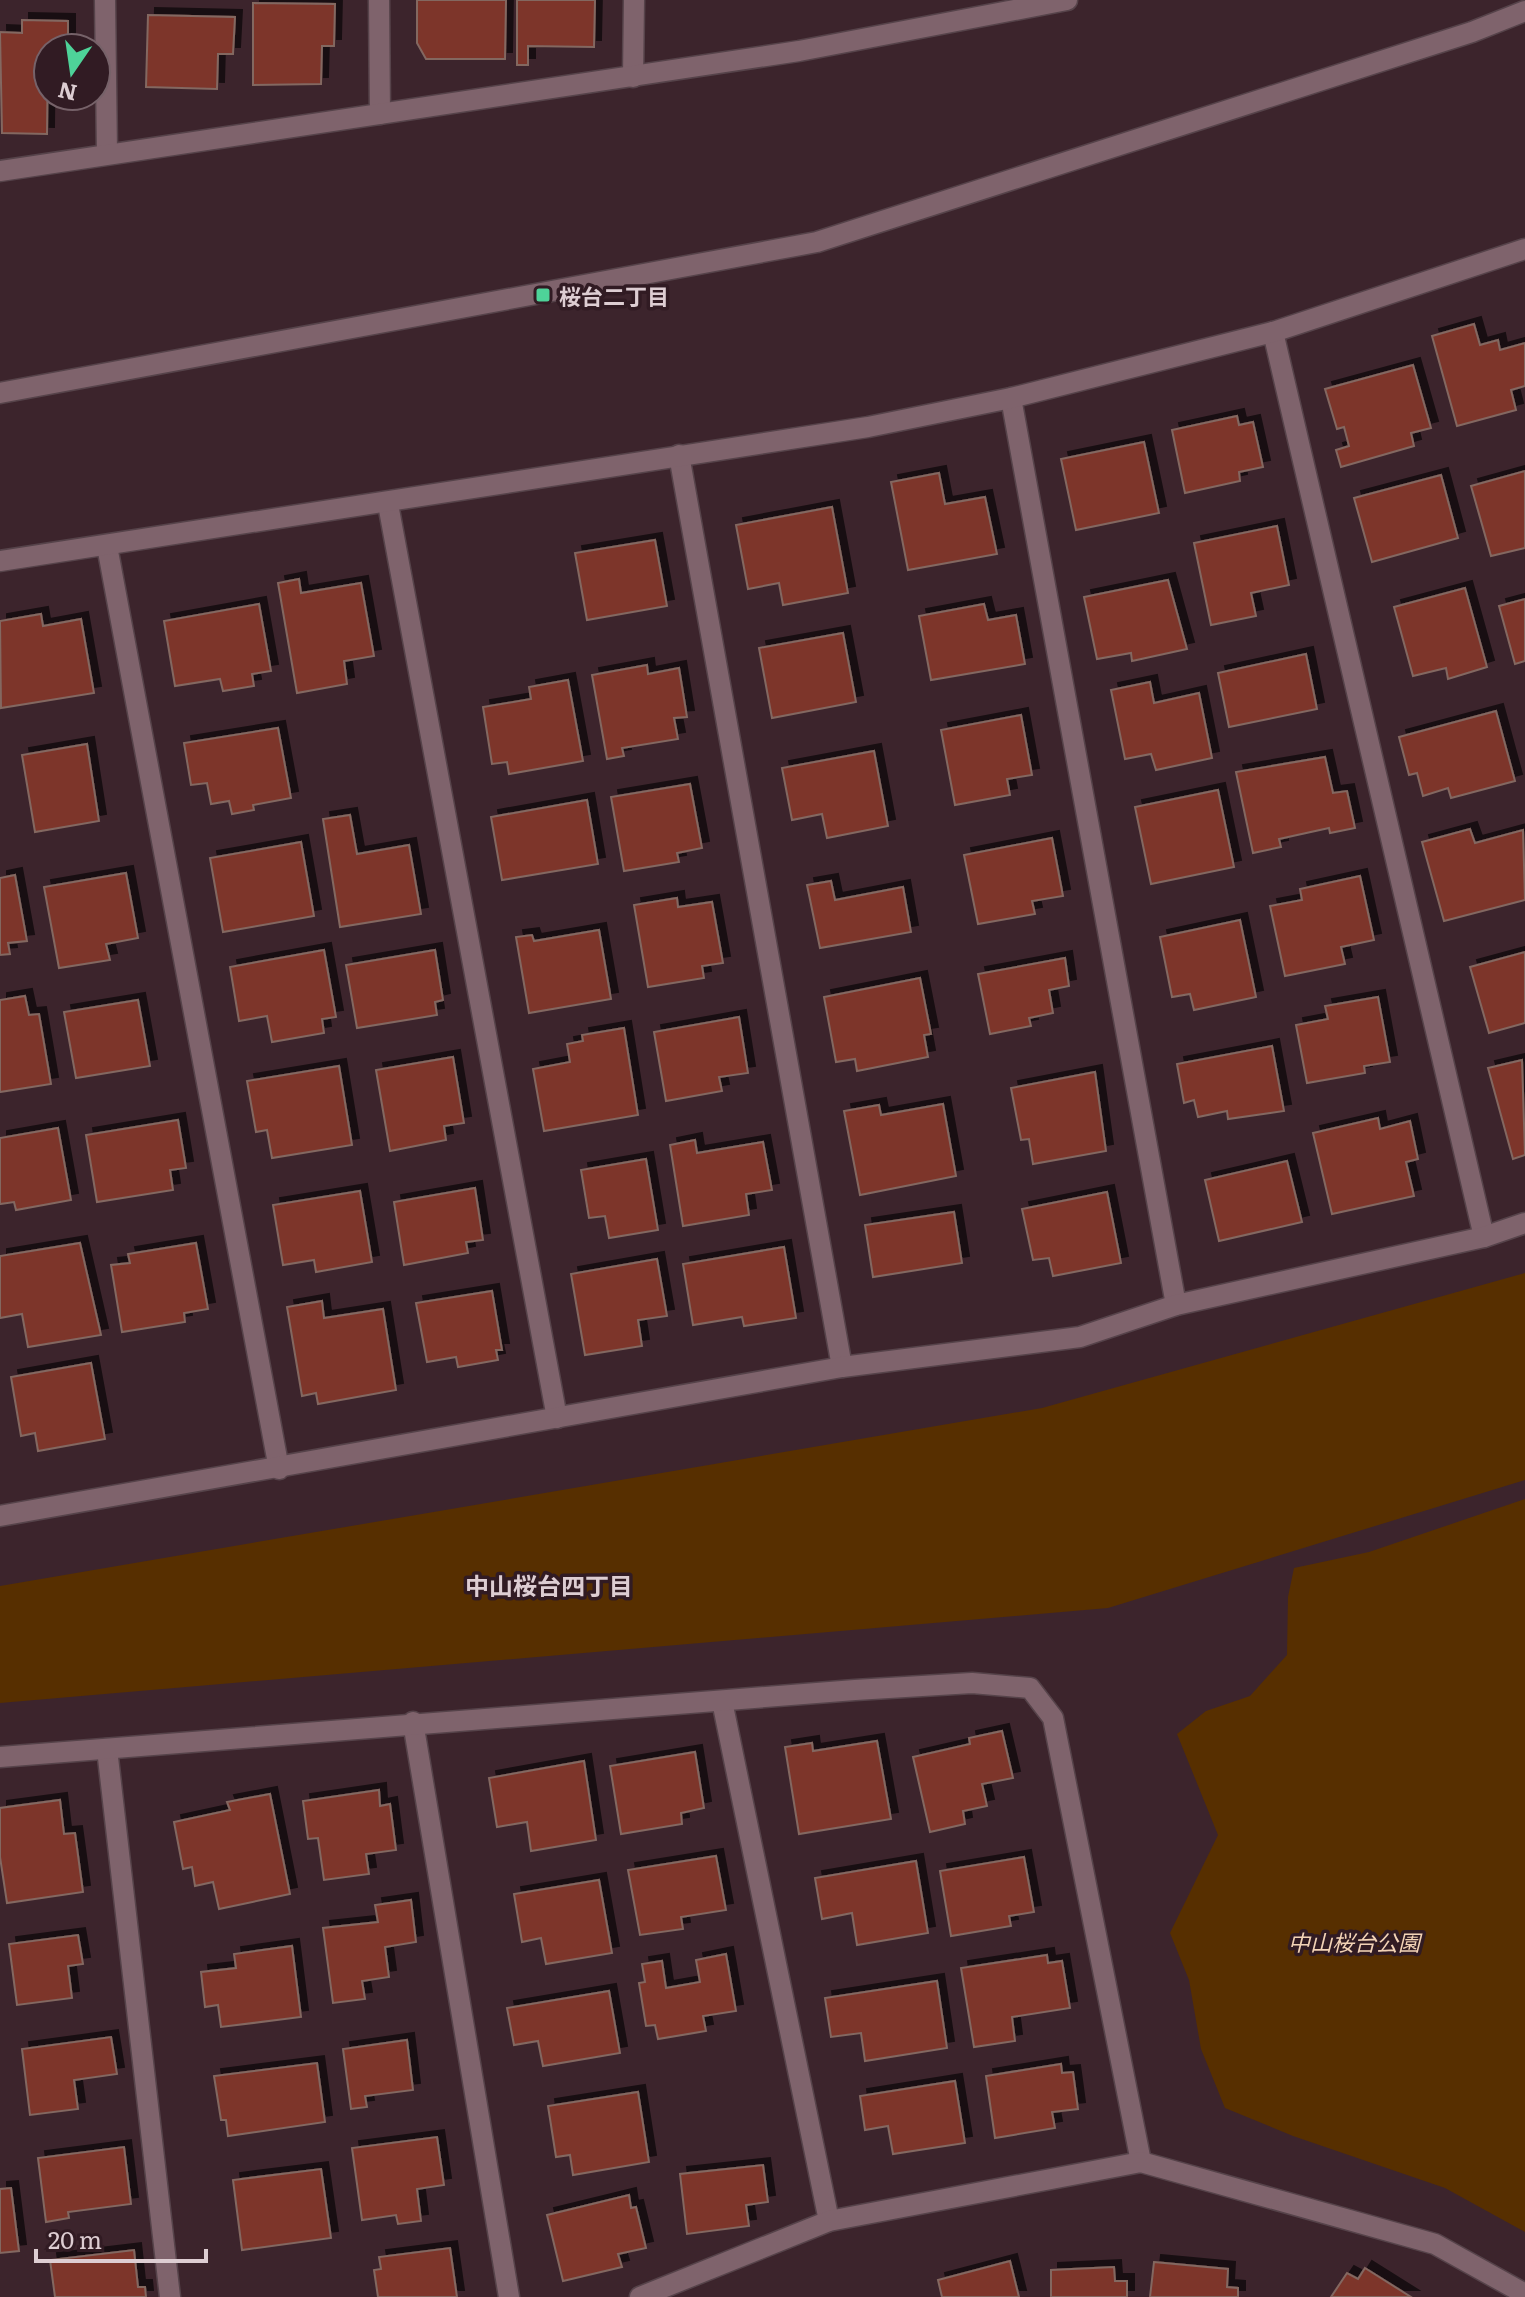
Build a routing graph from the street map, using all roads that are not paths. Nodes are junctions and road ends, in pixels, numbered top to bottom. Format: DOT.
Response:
graph roads {
  1 [pos="105,0"];
  2 [pos="379,0"];
  3 [pos="634,0"];
  4 [pos="1067,0"];
  5 [pos="956,10"];
  6 [pos="1525,11"];
  7 [pos="633,77"];
  8 [pos="380,114"];
  9 [pos="107,153"];
  10 [pos="0,171"];
  11 [pos="1525,249"];
  12 [pos="1273,332"];
  13 [pos="0,393"];
  14 [pos="1011,398"];
  15 [pos="679,455"];
  16 [pos="388,504"];
  17 [pos="107,546"];
  18 [pos="0,561"];
  19 [pos="1525,1223"];
  20 [pos="1484,1237"];
  21 [pos="1176,1305"];
  22 [pos="842,1367"];
  23 [pos="557,1418"];
  24 [pos="279,1469"];
  25 [pos="0,1516"];
  26 [pos="722,1701"];
  27 [pos="413,1722"];
  28 [pos="107,1749"];
  29 [pos="0,1757"];
  30 [pos="1141,2162"];
  31 [pos="829,2221"];
  32 [pos="1525,2294"];
  33 [pos="170,2297"];
  34 [pos="509,2297"];
  35 [pos="640,2297"];
  1 -- 9 [label="street"];
  2 -- 8 [label="street"];
  3 -- 7 [label="street"];
  4 -- 5 [label="street"];
  5 -- 7 [label="street"];
  6 -- 13 [label="street"];
  7 -- 8 [label="street"];
  8 -- 9 [label="street"];
  9 -- 10 [label="street"];
  11 -- 12 [label="street"];
  12 -- 14 [label="street"];
  12 -- 20 [label="street"];
  14 -- 15 [label="street"];
  14 -- 21 [label="street"];
  15 -- 16 [label="street"];
  15 -- 22 [label="street"];
  16 -- 17 [label="street"];
  16 -- 23 [label="street"];
  17 -- 18 [label="street"];
  17 -- 24 [label="street"];
  19 -- 20 [label="street"];
  20 -- 21 [label="street"];
  21 -- 22 [label="street"];
  22 -- 23 [label="street"];
  23 -- 24 [label="street"];
  24 -- 25 [label="street"];
  26 -- 27 [label="street"];
  26 -- 30 [label="street"];
  26 -- 31 [label="street"];
  27 -- 28 [label="street"];
  27 -- 34 [label="street"];
  28 -- 29 [label="street"];
  28 -- 33 [label="street"];
  30 -- 31 [label="street"];
  30 -- 32 [label="street"];
  31 -- 35 [label="street"];
}
